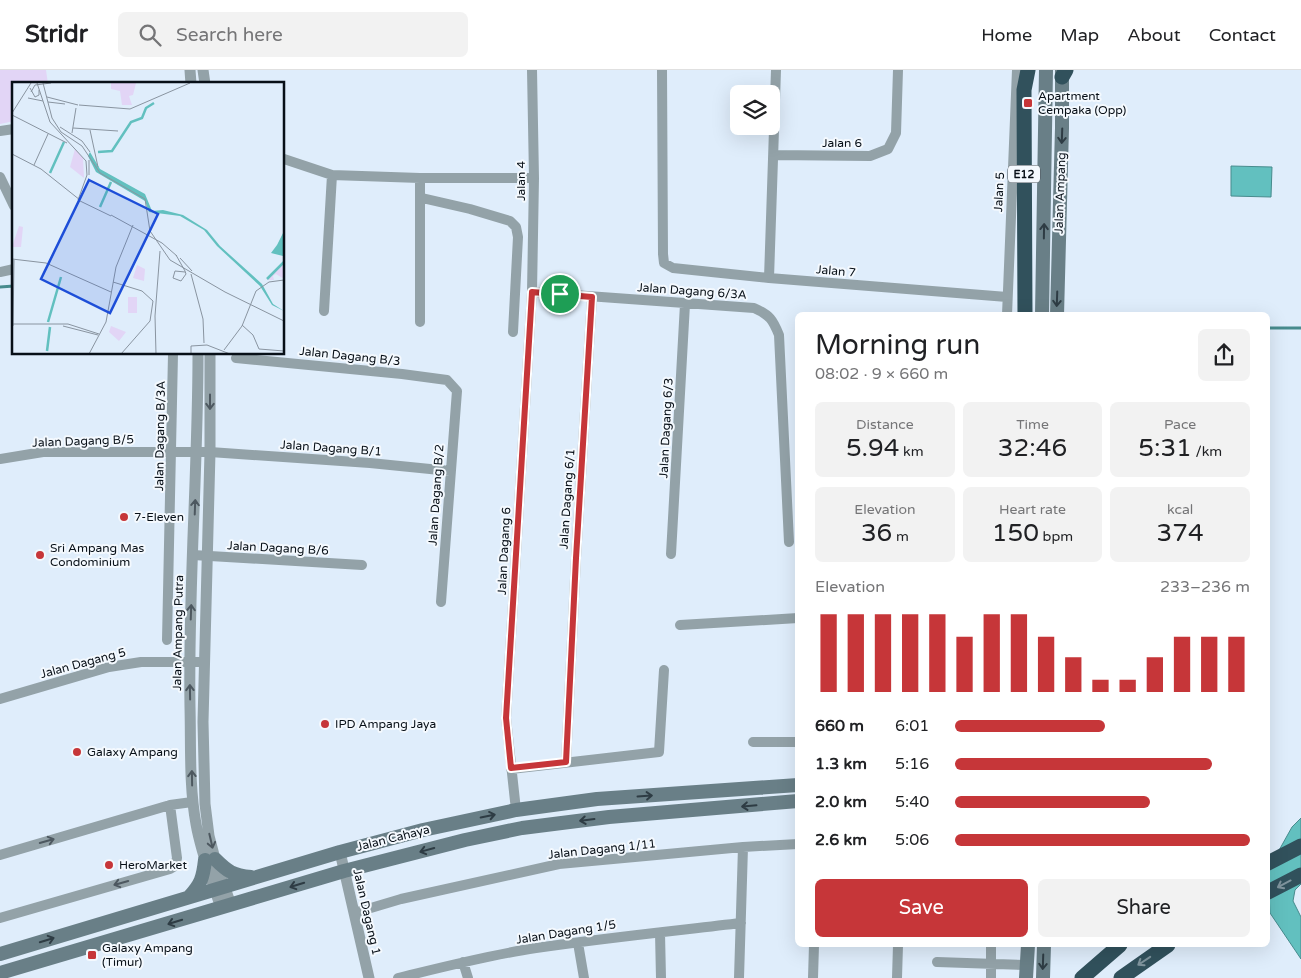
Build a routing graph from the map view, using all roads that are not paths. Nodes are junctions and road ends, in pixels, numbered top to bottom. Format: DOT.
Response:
graph roads {
  1 [pos="532,70"];
  2 [pos="662,70"];
  3 [pos="776,70"];
  4 [pos="898,70"];
  5 [pos="1017,70"];
  6 [pos="1028,70"];
  7 [pos="1046,70"];
  8 [pos="1063,72"];
  9 [pos="774,155"];
  10 [pos="285,159"];
  11 [pos="332,175"];
  12 [pos="0,177"];
  13 [pos="420,178"];
  14 [pos="534,178"];
  15 [pos="422,198"];
  16 [pos="12,202"];
  17 [pos="769,278"];
  18 [pos="532,292"];
  19 [pos="592,297"];
  20 [pos="1007,297"];
  21 [pos="685,304"];
  22 [pos="324,311"];
  23 [pos="1007,312"];
  24 [pos="1025,312"];
  25 [pos="1042,312"];
  26 [pos="1057,312"];
  27 [pos="420,322"];
  28 [pos="513,332"];
  29 [pos="174,355"];
  30 [pos="198,355"];
  31 [pos="210,355"];
  32 [pos="236,358"];
  33 [pos="457,391"];
  34 [pos="172,452"];
  35 [pos="196,452"];
  36 [pos="210,452"];
  37 [pos="0,458"];
  38 [pos="450,471"];
  39 [pos="790,542"];
  40 [pos="671,554"];
  41 [pos="193,555"];
  42 [pos="207,556"];
  43 [pos="362,565"];
  44 [pos="441,602"];
  45 [pos="795,618"];
  46 [pos="680,625"];
  47 [pos="167,640"];
  48 [pos="189,661"];
  49 [pos="205,662"];
  50 [pos="664,670"];
  51 [pos="0,699"];
  52 [pos="752,742"];
  53 [pos="795,742"];
  54 [pos="566,762"];
  55 [pos="511,768"];
  56 [pos="795,785"];
  57 [pos="192,802"];
  58 [pos="795,802"];
  59 [pos="170,805"];
  60 [pos="516,810"];
  61 [pos="795,844"];
  62 [pos="1301,846"];
  63 [pos="743,847"];
  64 [pos="340,852"];
  65 [pos="0,855"];
  66 [pos="210,860"];
  67 [pos="1270,862"];
  68 [pos="344,871"];
  69 [pos="1301,875"];
  70 [pos="257,877"];
  71 [pos="220,888"];
  72 [pos="1270,891"];
  73 [pos="188,898"];
  74 [pos="226,906"];
  75 [pos="354,913"];
  76 [pos="0,918"];
  77 [pos="741,923"];
  78 [pos="660,933"];
  79 [pos="578,943"];
  80 [pos="814,947"];
  81 [pos="898,947"];
  82 [pos="991,947"];
  83 [pos="1028,947"];
  84 [pos="1044,947"];
  85 [pos="1118,947"];
  86 [pos="1165,947"];
  87 [pos="0,954"];
  88 [pos="463,962"];
  89 [pos="936,962"];
  90 [pos="991,964"];
  91 [pos="1027,971"];
  92 [pos="0,973"];
  93 [pos="368,978"];
  94 [pos="398,978"];
  95 [pos="468,978"];
  96 [pos="584,978"];
  97 [pos="661,978"];
  98 [pos="739,978"];
  99 [pos="813,978"];
  100 [pos="897,978"];
  101 [pos="991,978"];
  102 [pos="1043,978"];
  103 [pos="1082,978"];
  104 [pos="1121,978"];
  1 -- 14 [label="street, Jalan 4"];
  2 -- 17 [label="street, Jalan 7"];
  3 -- 9 [label="street"];
  4 -- 9 [label="street, Jalan 6"];
  5 -- 20 [label="street, Jalan 5"];
  6 -- 24 [label="highway, E12"];
  25 -- 7 [label="main road, Jalan Ampang, one-way"];
  8 -- 26 [label="main road, Jalan Ampang, one-way"];
  9 -- 17 [label="street"];
  10 -- 11 [label="street"];
  11 -- 13 [label="street"];
  11 -- 22 [label="street"];
  12 -- 16 [label="street"];
  13 -- 14 [label="street"];
  13 -- 15 [label="street"];
  14 -- 18 [label="street, Jalan 4"];
  15 -- 27 [label="street"];
  15 -- 28 [label="street"];
  17 -- 20 [label="street, Jalan 7"];
  18 -- 19 [label="street, Jalan Dagang 6/3A"];
  18 -- 55 [label="street, Jalan Dagang 6"];
  19 -- 21 [label="street, Jalan Dagang 6/3A"];
  19 -- 54 [label="street, Jalan Dagang 6/1"];
  20 -- 23 [label="street, Jalan 5"];
  21 -- 39 [label="street, Jalan Dagang 6/3A"];
  21 -- 40 [label="street, Jalan Dagang 6/3"];
  29 -- 34 [label="street, Jalan Dagang B/3A"];
  30 -- 35 [label="street, Jalan Ampang Putra"];
  31 -- 36 [label="street, Jalan Ampang Putra, one-way"];
  32 -- 33 [label="street, Jalan Dagang B/3"];
  33 -- 38 [label="street, Jalan Dagang B/2"];
  34 -- 35 [label="street, Jalan Dagang B/5"];
  34 -- 37 [label="street, Jalan Dagang B/5"];
  34 -- 47 [label="street, Jalan Dagang B/3A"];
  35 -- 36 [label="street, Jalan Dagang B/1"];
  41 -- 35 [label="street, Jalan Ampang Putra, one-way"];
  36 -- 38 [label="street, Jalan Dagang B/1"];
  36 -- 42 [label="street, Jalan Ampang Putra"];
  38 -- 44 [label="street, Jalan Dagang B/2"];
  41 -- 42 [label="street, Jalan Dagang B/6"];
  48 -- 41 [label="street, Jalan Ampang Putra, one-way"];
  42 -- 43 [label="street, Jalan Dagang B/6"];
  42 -- 49 [label="street, Jalan Ampang Putra"];
  45 -- 46 [label="street"];
  48 -- 49 [label="street, Jalan Dagang 5"];
  48 -- 51 [label="street, Jalan Dagang 5"];
  57 -- 48 [label="street, Jalan Ampang Putra, one-way"];
  49 -- 66 [label="street, Jalan Ampang Putra, one-way"];
  50 -- 54 [label="street"];
  52 -- 53 [label="street"];
  54 -- 55 [label="street"];
  55 -- 60 [label="street, Jalan Dagang 6"];
  60 -- 56 [label="main road, Jalan Cahaya, one-way"];
  57 -- 59 [label="street"];
  57 -- 66 [label="street, Jalan Ampang Putra"];
  58 -- 68 [label="main road, Jalan Cahaya, one-way"];
  65 -- 59 [label="street, one-way"];
  59 -- 76 [label="street, one-way"];
  64 -- 60 [label="main road, Jalan Cahaya, one-way"];
  61 -- 63 [label="street, Jalan Dagang 1/11"];
  62 -- 67 [label="highway"];
  63 -- 75 [label="street, Jalan Dagang 1/11"];
  63 -- 77 [label="street"];
  64 -- 68 [label="street, Jalan Dagang 1"];
  64 -- 70 [label="main road, Jalan Cahaya"];
  66 -- 70 [label="main road"];
  66 -- 71 [label="street, Jalan Ampang Putra"];
  66 -- 73 [label="main road"];
  68 -- 74 [label="main road, Jalan Cahaya, one-way"];
  68 -- 75 [label="street, Jalan Dagang 1"];
  69 -- 72 [label="highway, one-way"];
  70 -- 71 [label="main road, Jalan Cahaya"];
  71 -- 73 [label="main road, Jalan Cahaya"];
  71 -- 74 [label="street, Jalan Ampang Putra"];
  87 -- 73 [label="main road, Jalan Cahaya, one-way"];
  74 -- 92 [label="main road, Jalan Cahaya, one-way"];
  75 -- 93 [label="street, Jalan Dagang 1"];
  77 -- 78 [label="street, Jalan Dagang 1/5"];
  77 -- 98 [label="street"];
  78 -- 79 [label="street, Jalan Dagang 1/5"];
  78 -- 97 [label="street"];
  79 -- 88 [label="street, Jalan Dagang 1/5"];
  79 -- 96 [label="street"];
  80 -- 99 [label="street"];
  81 -- 100 [label="street"];
  82 -- 90 [label="street"];
  83 -- 91 [label="main road"];
  84 -- 102 [label="main road, one-way"];
  85 -- 103 [label="highway"];
  86 -- 104 [label="highway, one-way"];
  88 -- 94 [label="street, Jalan Dagang 1/5"];
  88 -- 95 [label="street"];
  89 -- 90 [label="street"];
  90 -- 91 [label="street"];
  90 -- 101 [label="street"];
}
